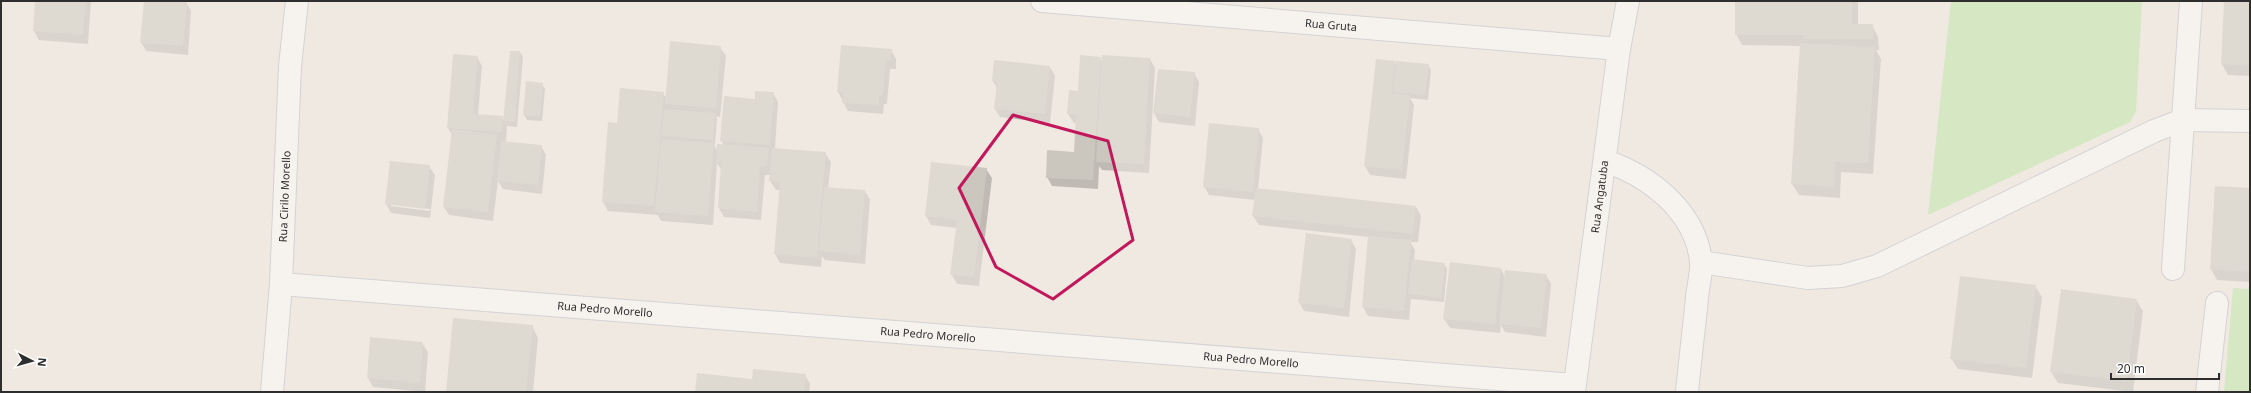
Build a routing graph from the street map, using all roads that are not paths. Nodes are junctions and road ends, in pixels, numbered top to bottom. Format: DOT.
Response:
graph roads {
  1 [pos="297,1"];
  2 [pos="1042,1"];
  3 [pos="1628,1"];
  4 [pos="2192,1"];
  5 [pos="1619,49"];
  6 [pos="2183,120"];
  7 [pos="2250,121"];
  8 [pos="1605,161"];
  9 [pos="1701,262"];
  10 [pos="2173,269"];
  11 [pos="281,284"];
  12 [pos="2217,303"];
  13 [pos="1574,388"];
  14 [pos="272,392"];
  15 [pos="1687,392"];
  16 [pos="2207,392"];
  1 -- 11 [label="street, Rua Cirilo Morello"];
  2 -- 5 [label="street, Rua Gruta"];
  3 -- 5 [label="street, Rua Angatuba"];
  4 -- 6 [label="street"];
  5 -- 8 [label="street, Rua Angatuba"];
  6 -- 7 [label="street"];
  6 -- 9 [label="street"];
  6 -- 10 [label="street"];
  8 -- 9 [label="street"];
  8 -- 13 [label="street, Rua Angatuba"];
  9 -- 15 [label="street"];
  11 -- 13 [label="street, Rua Pedro Morello"];
  11 -- 14 [label="street, Rua Cirilo Morello"];
  12 -- 16 [label="street"];
}
